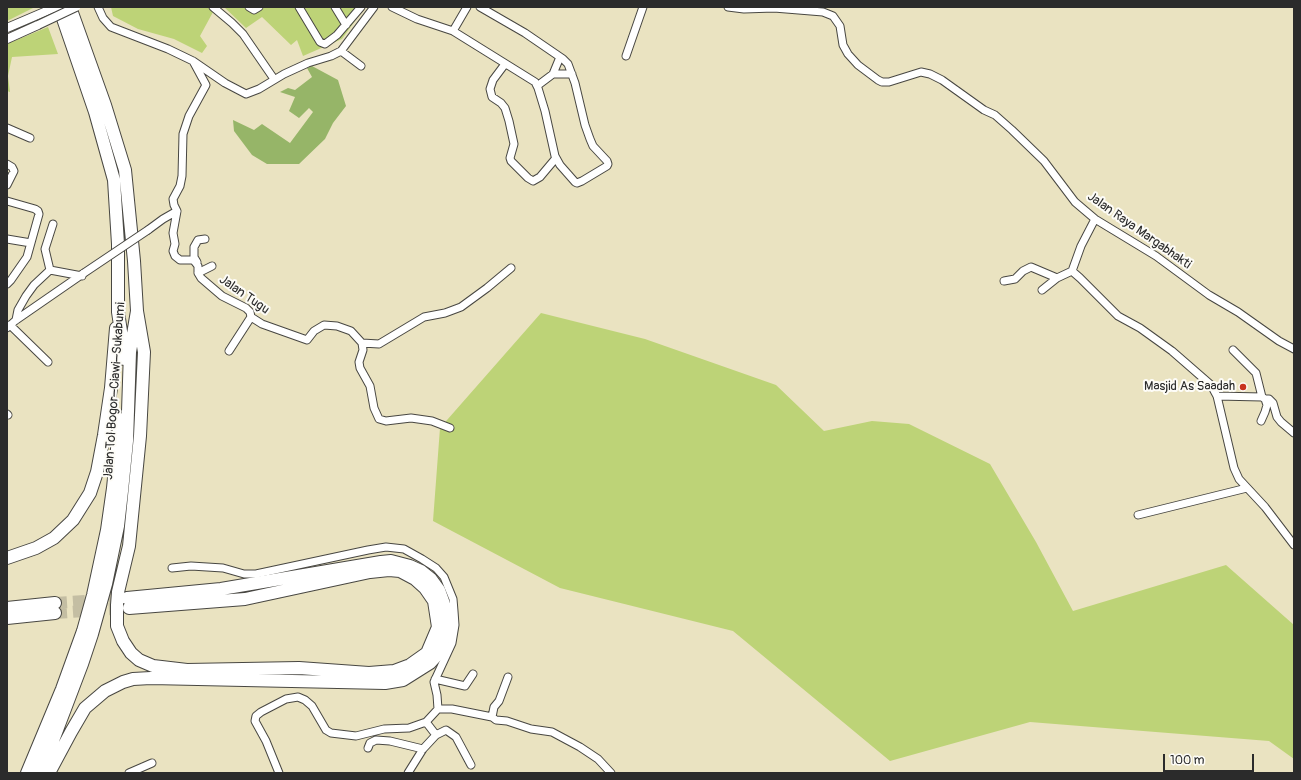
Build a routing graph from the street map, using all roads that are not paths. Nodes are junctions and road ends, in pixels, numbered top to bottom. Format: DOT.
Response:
graph roads {
  1 [pos="57,7"];
  2 [pos="70,7"];
  3 [pos="76,7"];
  4 [pos="98,7"];
  5 [pos="213,7"];
  6 [pos="249,7"];
  7 [pos="258,7"];
  8 [pos="300,7"];
  9 [pos="335,7"];
  10 [pos="361,7"];
  11 [pos="374,7"];
  12 [pos="392,7"];
  13 [pos="467,7"];
  14 [pos="480,7"];
  15 [pos="643,7"];
  16 [pos="728,7"];
  17 [pos="346,25"];
  18 [pos="7,28"];
  19 [pos="453,31"];
  20 [pos="7,39"];
  21 [pos="341,51"];
  22 [pos="82,54"];
  23 [pos="626,56"];
  24 [pos="560,57"];
  25 [pos="193,61"];
  26 [pos="505,64"];
  27 [pos="361,66"];
  28 [pos="88,72"];
  29 [pos="554,74"];
  30 [pos="572,74"];
  31 [pos="274,79"];
  32 [pos="537,86"];
  33 [pos="7,128"];
  34 [pos="30,138"];
  35 [pos="556,158"];
  36 [pos="7,164"];
  37 [pos="7,185"];
  38 [pos="173,199"];
  39 [pos="7,201"];
  40 [pos="177,211"];
  41 [pos="163,219"];
  42 [pos="1095,219"];
  43 [pos="53,224"];
  44 [pos="7,239"];
  45 [pos="205,240"];
  46 [pos="31,243"];
  47 [pos="196,262"];
  48 [pos="212,266"];
  49 [pos="511,268"];
  50 [pos="50,270"];
  51 [pos="1072,271"];
  52 [pos="198,273"];
  53 [pos="7,274"];
  54 [pos="16,274"];
  55 [pos="83,274"];
  56 [pos="1057,278"];
  57 [pos="1004,281"];
  58 [pos="7,284"];
  59 [pos="1042,290"];
  60 [pos="137,311"];
  61 [pos="118,312"];
  62 [pos="251,317"];
  63 [pos="16,320"];
  64 [pos="8,326"];
  65 [pos="362,343"];
  66 [pos="1294,349"];
  67 [pos="1233,350"];
  68 [pos="230,351"];
  69 [pos="48,362"];
  70 [pos="1217,396"];
  71 [pos="1263,398"];
  72 [pos="1261,421"];
  73 [pos="450,428"];
  74 [pos="1294,433"];
  75 [pos="123,440"];
  76 [pos="1247,488"];
  77 [pos="1138,515"];
  78 [pos="1294,545"];
  79 [pos="109,546"];
  80 [pos="7,558"];
  81 [pos="172,568"];
  82 [pos="7,608"];
  83 [pos="7,618"];
  84 [pos="473,674"];
  85 [pos="508,677"];
  86 [pos="435,679"];
  87 [pos="438,710"];
  88 [pos="492,717"];
  89 [pos="426,722"];
  90 [pos="436,735"];
  91 [pos="368,748"];
  92 [pos="422,749"];
  93 [pos="152,763"];
  94 [pos="471,765"];
  95 [pos="27,773"];
  96 [pos="38,773"];
  97 [pos="49,773"];
  98 [pos="129,773"];
  99 [pos="279,773"];
  100 [pos="408,773"];
  101 [pos="612,773"];
  1 -- 18 [label="street"];
  1 -- 22 [label="highway, Jalan Tol Bogor–Ciawi–Sukabumi"];
  2 -- 22 [label="highway, Jalan Tol Bogor–Ciawi–Sukabumi"];
  3 -- 20 [label="street, bridge"];
  4 -- 25 [label="street"];
  5 -- 31 [label="street"];
  6 -- 7 [label="street"];
  8 -- 17 [label="street"];
  9 -- 17 [label="street"];
  10 -- 17 [label="street"];
  11 -- 21 [label="street"];
  12 -- 19 [label="street"];
  13 -- 19 [label="street"];
  14 -- 24 [label="street"];
  15 -- 23 [label="street"];
  16 -- 42 [label="street, Jalan Raya Margabhakti"];
  19 -- 26 [label="street"];
  21 -- 27 [label="street"];
  21 -- 31 [label="street"];
  22 -- 28 [label="highway, Jalan Tol Bogor–Ciawi–Sukabumi"];
  24 -- 29 [label="street"];
  24 -- 30 [label="street"];
  25 -- 31 [label="street"];
  25 -- 38 [label="street"];
  26 -- 32 [label="street"];
  26 -- 35 [label="street"];
  28 -- 60 [label="highway, Jalan Tol Bogor–Ciawi–Sukabumi"];
  28 -- 61 [label="highway, Jalan Tol Bogor–Ciawi–Sukabumi"];
  29 -- 30 [label="street"];
  29 -- 32 [label="street"];
  30 -- 35 [label="street"];
  32 -- 35 [label="street"];
  33 -- 34 [label="street"];
  36 -- 37 [label="street"];
  38 -- 40 [label="street"];
  38 -- 41 [label="street"];
  39 -- 46 [label="street"];
  40 -- 41 [label="street"];
  40 -- 47 [label="street"];
  41 -- 55 [label="street, bridge"];
  42 -- 51 [label="street"];
  42 -- 66 [label="street, Jalan Raya Margabhakti"];
  43 -- 50 [label="street"];
  44 -- 46 [label="street"];
  45 -- 47 [label="street"];
  46 -- 54 [label="street"];
  47 -- 52 [label="street"];
  48 -- 52 [label="street"];
  49 -- 65 [label="street"];
  50 -- 55 [label="street"];
  50 -- 63 [label="street"];
  51 -- 56 [label="street"];
  51 -- 70 [label="street"];
  52 -- 62 [label="street, Jalan Tugu"];
  53 -- 54 [label="street"];
  54 -- 58 [label="street"];
  55 -- 63 [label="street"];
  56 -- 57 [label="street"];
  56 -- 59 [label="street"];
  60 -- 75 [label="highway, Jalan Tol Bogor–Ciawi–Sukabumi"];
  60 -- 97 [label="highway"];
  61 -- 75 [label="highway, Jalan Tol Bogor–Ciawi–Sukabumi"];
  61 -- 80 [label="highway"];
  62 -- 65 [label="street, Jalan Tugu"];
  62 -- 68 [label="street"];
  63 -- 64 [label="street"];
  64 -- 69 [label="street"];
  65 -- 73 [label="street"];
  67 -- 71 [label="street"];
  70 -- 71 [label="street"];
  70 -- 76 [label="street"];
  71 -- 72 [label="street"];
  71 -- 74 [label="street"];
  75 -- 79 [label="highway, Jalan Tol Bogor–Ciawi–Sukabumi"];
  76 -- 77 [label="street"];
  76 -- 78 [label="street"];
  79 -- 95 [label="highway, Jalan Tol Bogor–Ciawi–Sukabumi"];
  79 -- 96 [label="highway, Jalan Tol Bogor–Ciawi–Sukabumi"];
  81 -- 86 [label="street"];
  82 -- 83 [label="highway"];
  84 -- 86 [label="street"];
  85 -- 88 [label="street"];
  86 -- 87 [label="street"];
  87 -- 88 [label="street"];
  87 -- 89 [label="street"];
  88 -- 101 [label="street"];
  89 -- 90 [label="street"];
  89 -- 99 [label="street"];
  90 -- 92 [label="street"];
  90 -- 94 [label="street"];
  91 -- 92 [label="street"];
  92 -- 100 [label="street"];
  93 -- 98 [label="street"];
}
